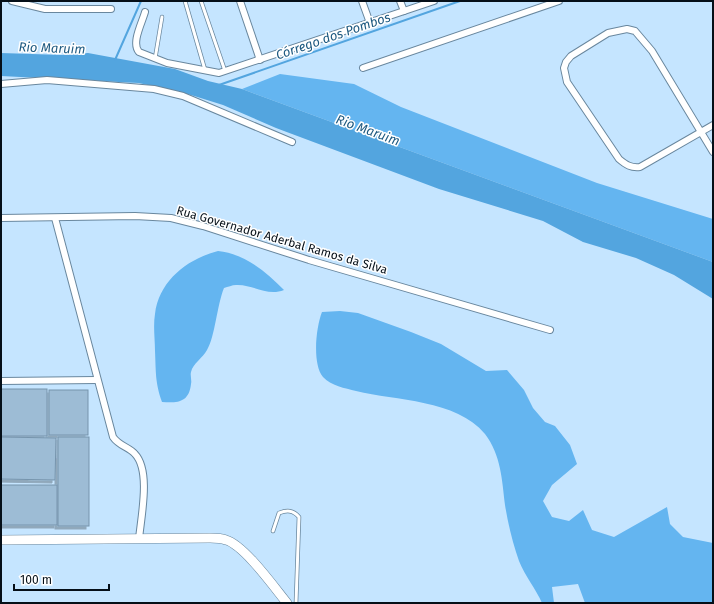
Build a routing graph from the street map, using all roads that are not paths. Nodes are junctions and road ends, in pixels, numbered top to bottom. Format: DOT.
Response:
graph roads {
  1 [pos="12,1"];
  2 [pos="185,1"];
  3 [pos="201,1"];
  4 [pos="240,1"];
  5 [pos="362,1"];
  6 [pos="400,1"];
  7 [pos="433,1"];
  8 [pos="559,1"];
  9 [pos="111,9"];
  10 [pos="404,11"];
  11 [pos="145,12"];
  12 [pos="162,17"];
  13 [pos="370,23"];
  14 [pos="155,58"];
  15 [pos="260,60"];
  16 [pos="363,68"];
  17 [pos="225,71"];
  18 [pos="205,72"];
  19 [pos="1,84"];
  20 [pos="713,125"];
  21 [pos="701,132"];
  22 [pos="292,142"];
  23 [pos="713,152"];
  24 [pos="1,218"];
  25 [pos="55,218"];
  26 [pos="550,330"];
  27 [pos="97,380"];
  28 [pos="1,381"];
  29 [pos="273,531"];
  30 [pos="139,539"];
  31 [pos="1,540"];
  32 [pos="287,603"];
  33 [pos="296,603"];
  1 -- 9 [label="street"];
  2 -- 18 [label="lane"];
  3 -- 17 [label="lane"];
  4 -- 15 [label="street"];
  5 -- 13 [label="street"];
  6 -- 10 [label="street"];
  7 -- 10 [label="street"];
  8 -- 16 [label="street"];
  10 -- 13 [label="street"];
  11 -- 14 [label="street"];
  12 -- 14 [label="lane"];
  13 -- 15 [label="street"];
  14 -- 18 [label="street"];
  15 -- 17 [label="street"];
  17 -- 18 [label="street"];
  19 -- 22 [label="street"];
  20 -- 21 [label="street"];
  21 -- 21 [label="street"];
  21 -- 23 [label="street"];
  24 -- 25 [label="street, Rua Governador Aderbal Ramos da Silva"];
  25 -- 26 [label="street, Rua Governador Aderbal Ramos da Silva"];
  25 -- 27 [label="street"];
  27 -- 28 [label="street"];
  27 -- 30 [label="street"];
  29 -- 33 [label="lane"];
  30 -- 31 [label="main road"];
  30 -- 32 [label="main road"];
}
